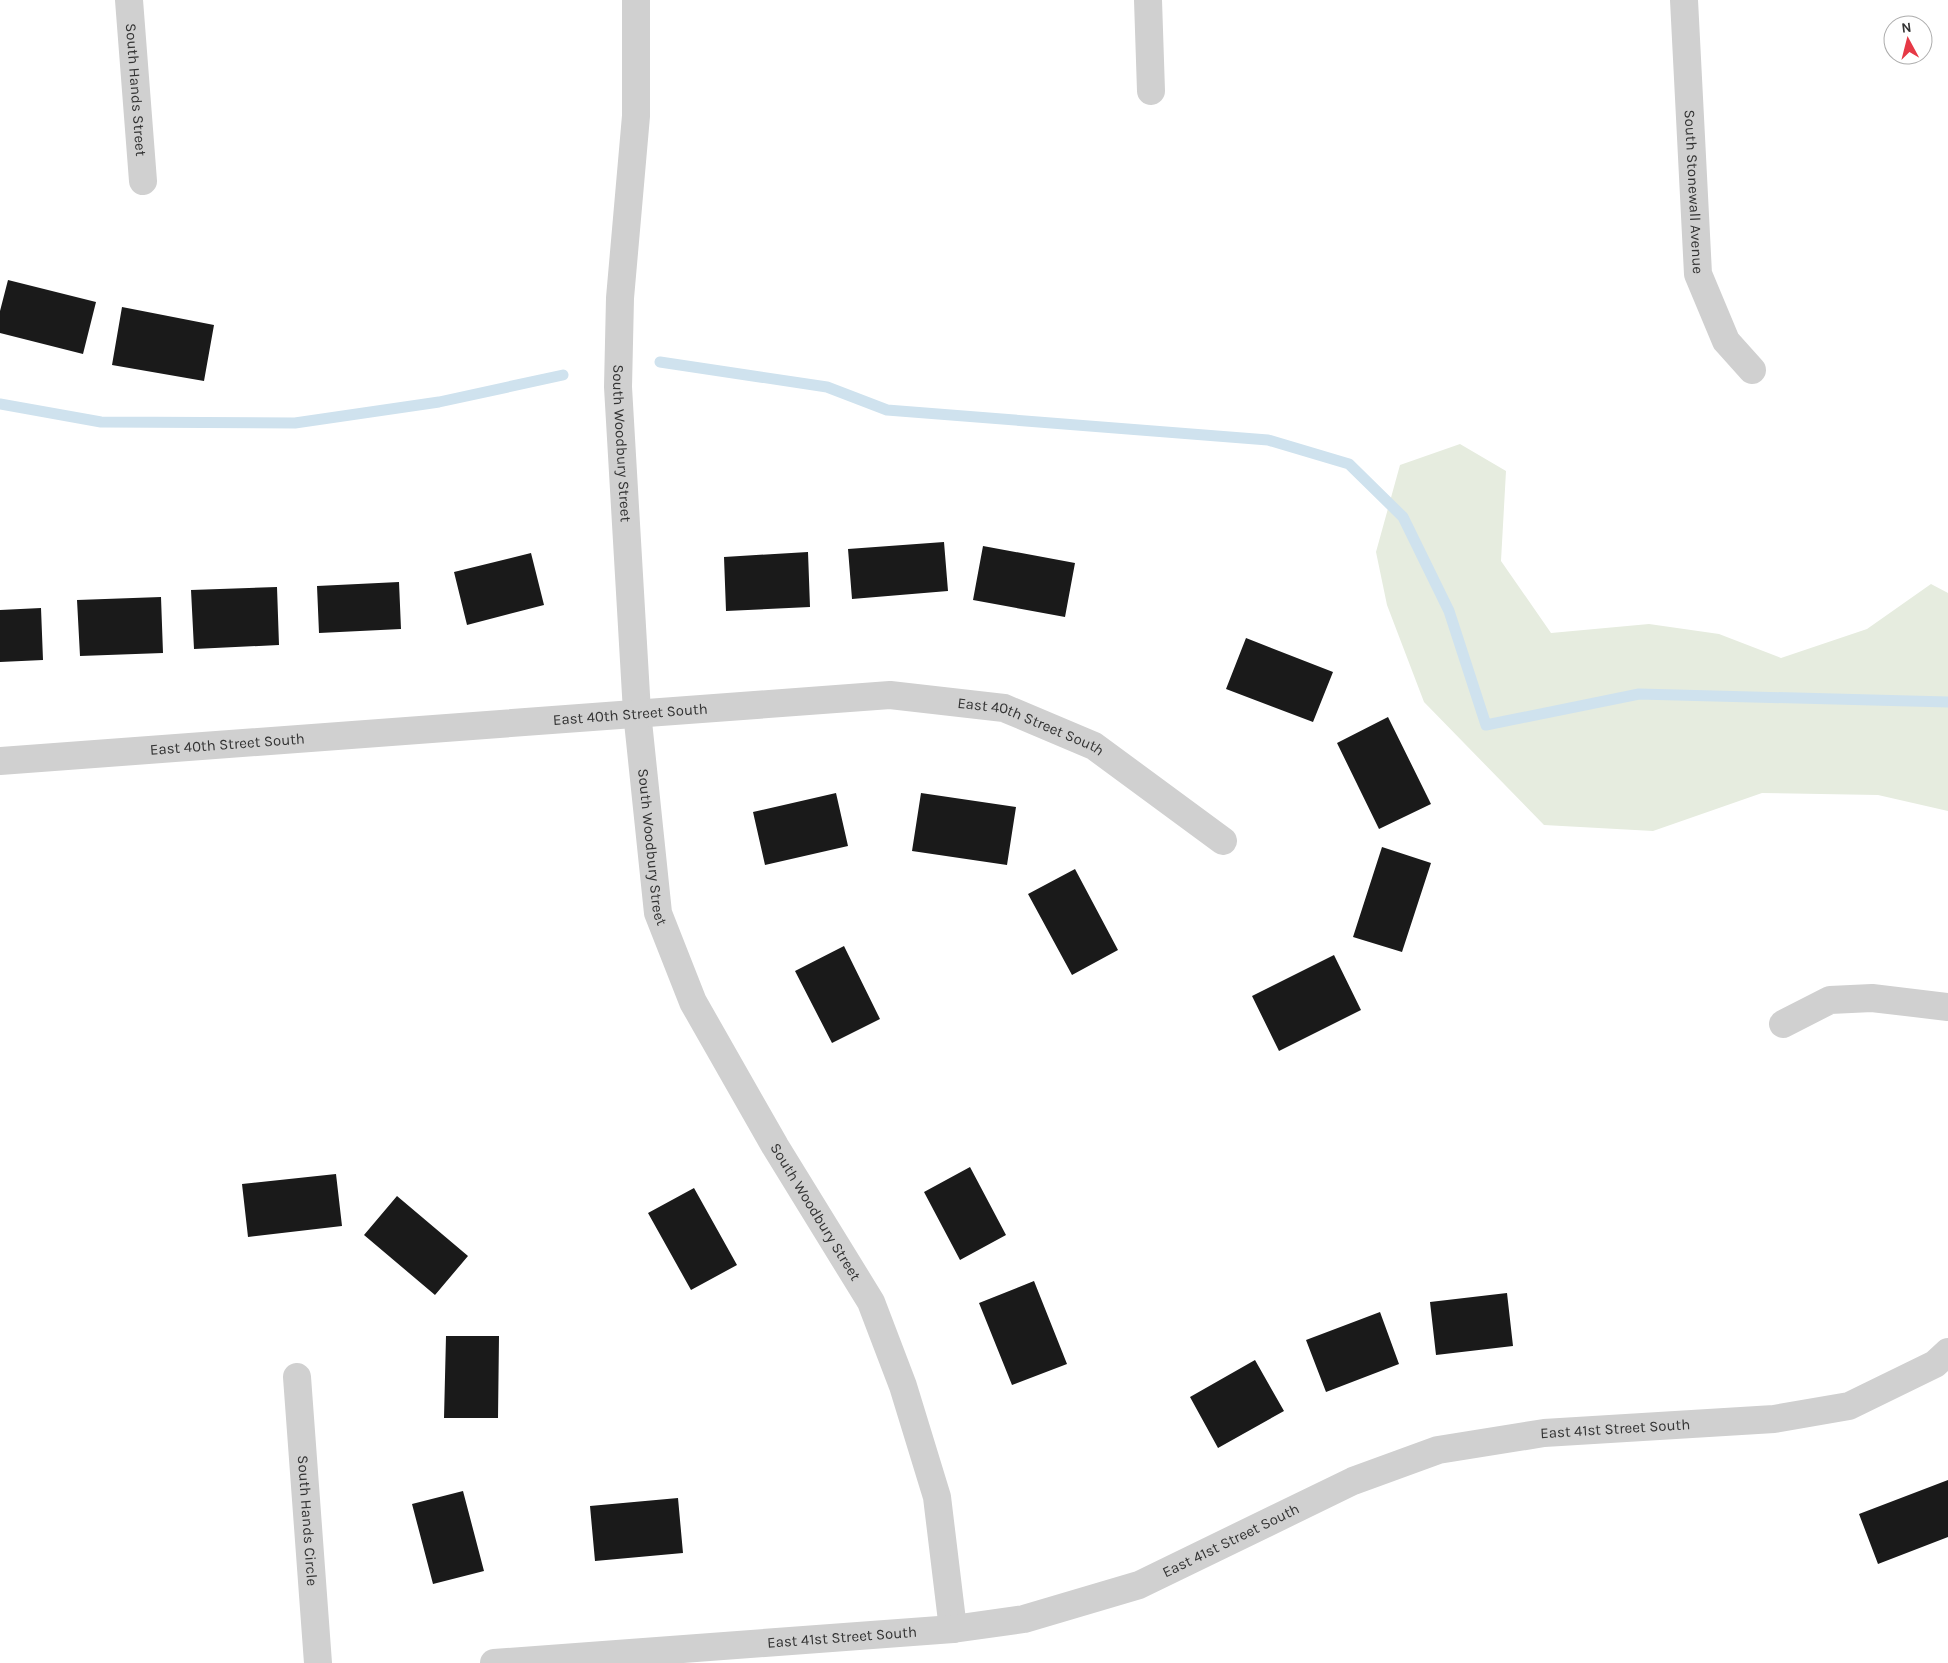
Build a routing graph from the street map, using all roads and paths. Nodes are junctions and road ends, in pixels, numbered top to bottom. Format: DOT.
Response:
graph roads {
  1 [pos="129,0"];
  2 [pos="636,0"];
  3 [pos="1148,0"];
  4 [pos="1684,0"];
  5 [pos="1151,91"];
  6 [pos="143,181"];
  7 [pos="1752,370"];
  8 [pos="637,712"];
  9 [pos="0,761"];
  10 [pos="1223,842"];
  11 [pos="1948,1007"];
  12 [pos="1783,1024"];
  13 [pos="1948,1352"];
  14 [pos="297,1377"];
  15 [pos="953,1629"];
  16 [pos="318,1663"];
  17 [pos="494,1663"];
  1 -- 6 [label="street, South Hands Street"];
  2 -- 8 [label="street, South Woodbury Street"];
  3 -- 5 [label="street"];
  4 -- 7 [label="street, South Stonewall Avenue"];
  8 -- 9 [label="street, East 40th Street South"];
  8 -- 10 [label="street, East 40th Street South"];
  8 -- 15 [label="street, South Woodbury Street"];
  11 -- 12 [label="street"];
  13 -- 15 [label="street, East 41st Street South"];
  14 -- 16 [label="street, South Hands Circle"];
  15 -- 17 [label="street, East 41st Street South"];
}
